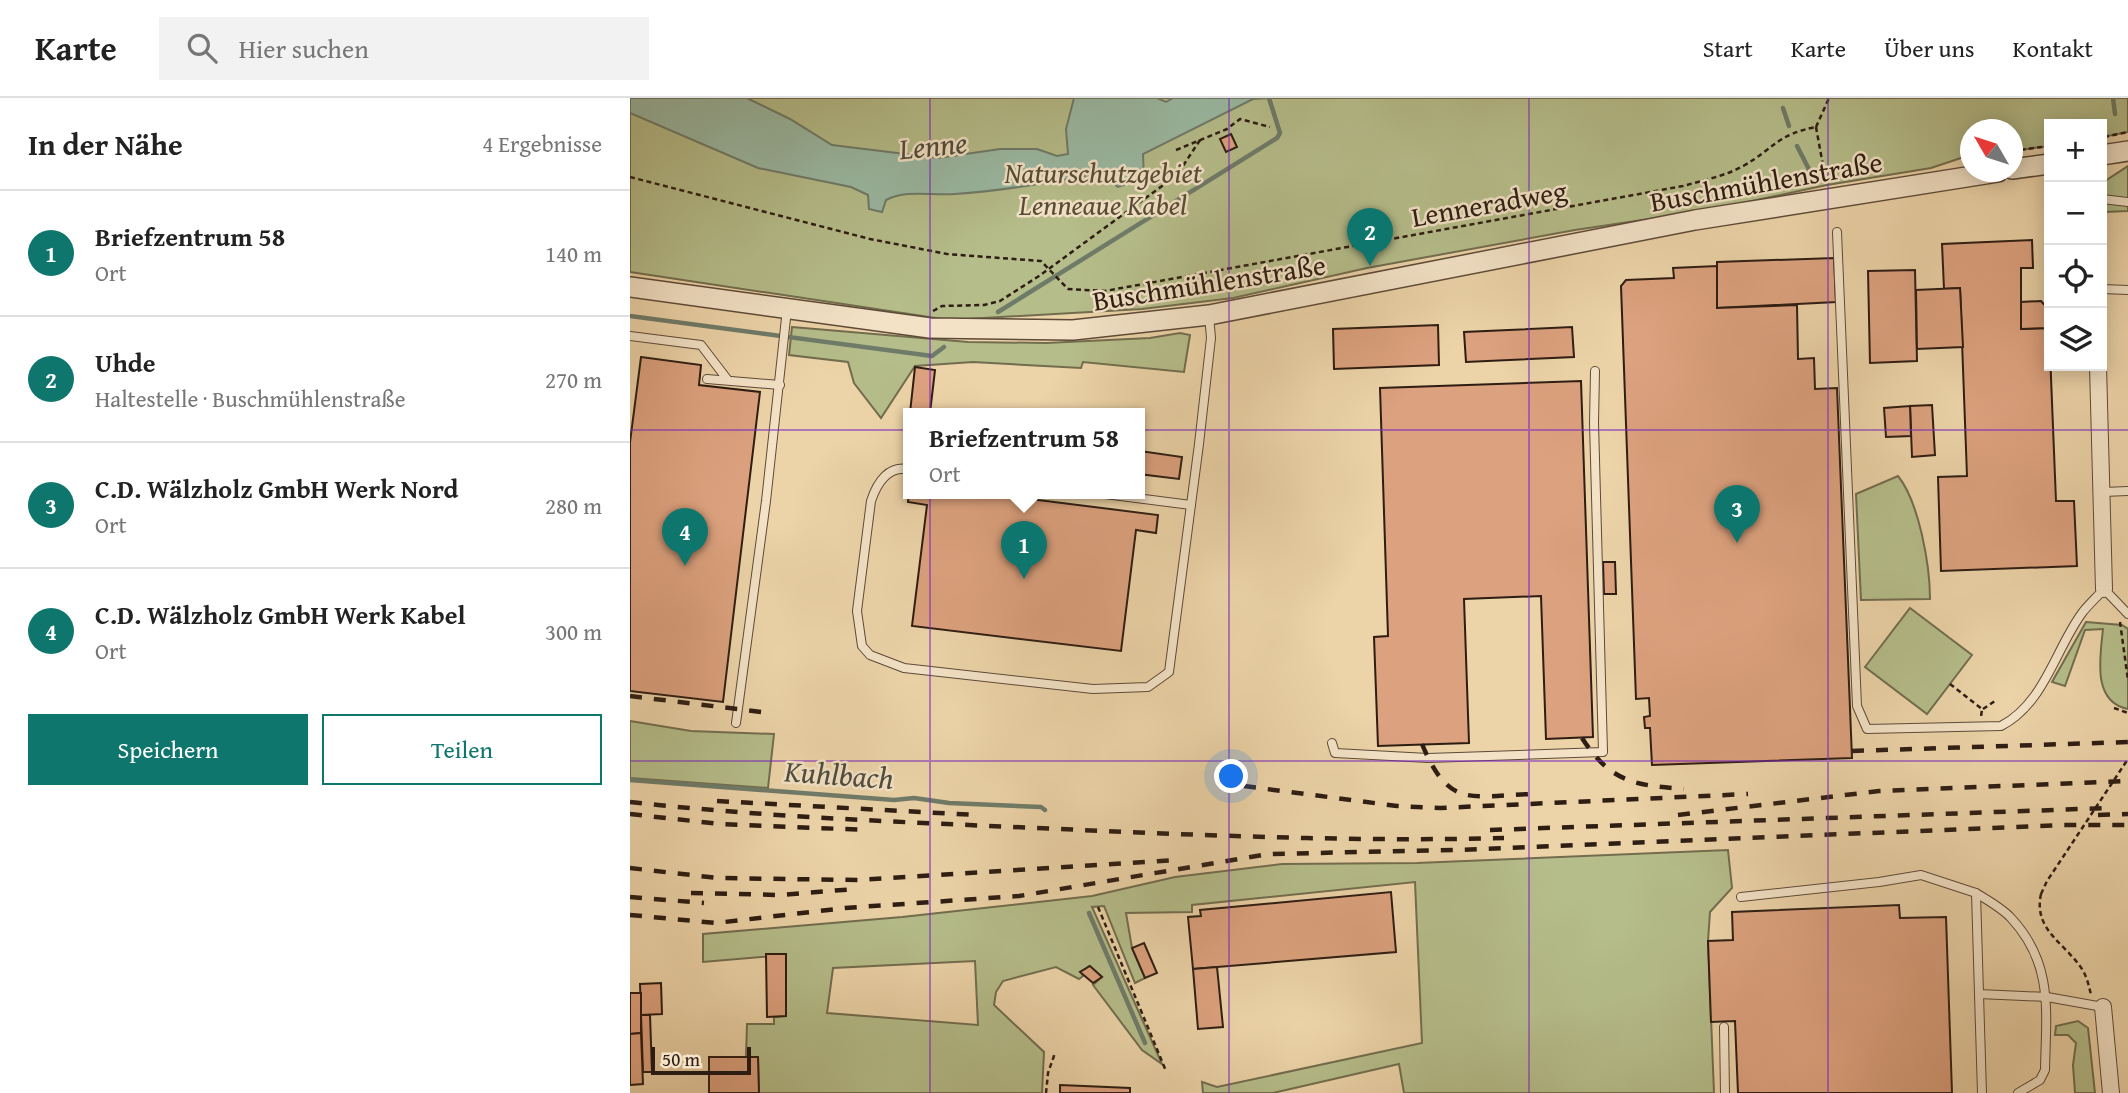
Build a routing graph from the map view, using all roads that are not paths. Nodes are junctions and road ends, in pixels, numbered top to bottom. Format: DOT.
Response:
graph roads {
  1 [pos="2128,151"];
  2 [pos="2107,154"];
  3 [pos="2044,165"];
  4 [pos="2023,168"];
  5 [pos="1960,178"];
  6 [pos="2107,200"];
  7 [pos="2128,202"];
  8 [pos="1837,232"];
  9 [pos="630,287"];
  10 [pos="2107,289"];
  11 [pos="2128,290"];
  12 [pos="787,309"];
  13 [pos="1209,315"];
  14 [pos="630,336"];
  15 [pos="1595,371"];
  16 [pos="2098,371"];
  17 [pos="706,379"];
  18 [pos="727,380"];
  19 [pos="780,385"];
  20 [pos="903,468"];
  21 [pos="2128,491"];
  22 [pos="2102,492"];
  23 [pos="1144,499"];
  24 [pos="1191,505"];
  25 [pos="2104,590"];
  26 [pos="2128,614"];
  27 [pos="737,723"];
  28 [pos="1332,743"];
  29 [pos="1976,892"];
  30 [pos="1741,897"];
  31 [pos="1979,994"];
  32 [pos="2047,997"];
  33 [pos="2103,1007"];
  34 [pos="1724,1027"];
  35 [pos="1725,1093"];
  36 [pos="1982,1093"];
  37 [pos="2018,1093"];
  38 [pos="2111,1093"];
  1 -- 2 [label="street"];
  3 -- 4 [label="street"];
  5 -- 13 [label="street, Buschmühlenstraße"];
  6 -- 7 [label="lane"];
  8 -- 25 [label="lane"];
  9 -- 12 [label="street, Buschmühlenstraße"];
  10 -- 11 [label="lane"];
  12 -- 13 [label="street, Buschmühlenstraße"];
  12 -- 19 [label="lane"];
  13 -- 24 [label="lane"];
  14 -- 18 [label="lane"];
  15 -- 28 [label="lane"];
  16 -- 22 [label="street"];
  17 -- 18 [label="lane"];
  18 -- 19 [label="lane"];
  19 -- 27 [label="lane"];
  20 -- 24 [label="lane"];
  21 -- 22 [label="lane"];
  22 -- 25 [label="street"];
  23 -- 24 [label="lane"];
  25 -- 26 [label="lane"];
  29 -- 30 [label="lane"];
  29 -- 31 [label="lane"];
  29 -- 32 [label="lane"];
  31 -- 32 [label="lane"];
  31 -- 36 [label="lane"];
  32 -- 33 [label="lane"];
  32 -- 37 [label="lane"];
  33 -- 38 [label="street"];
  34 -- 35 [label="lane"];
}
